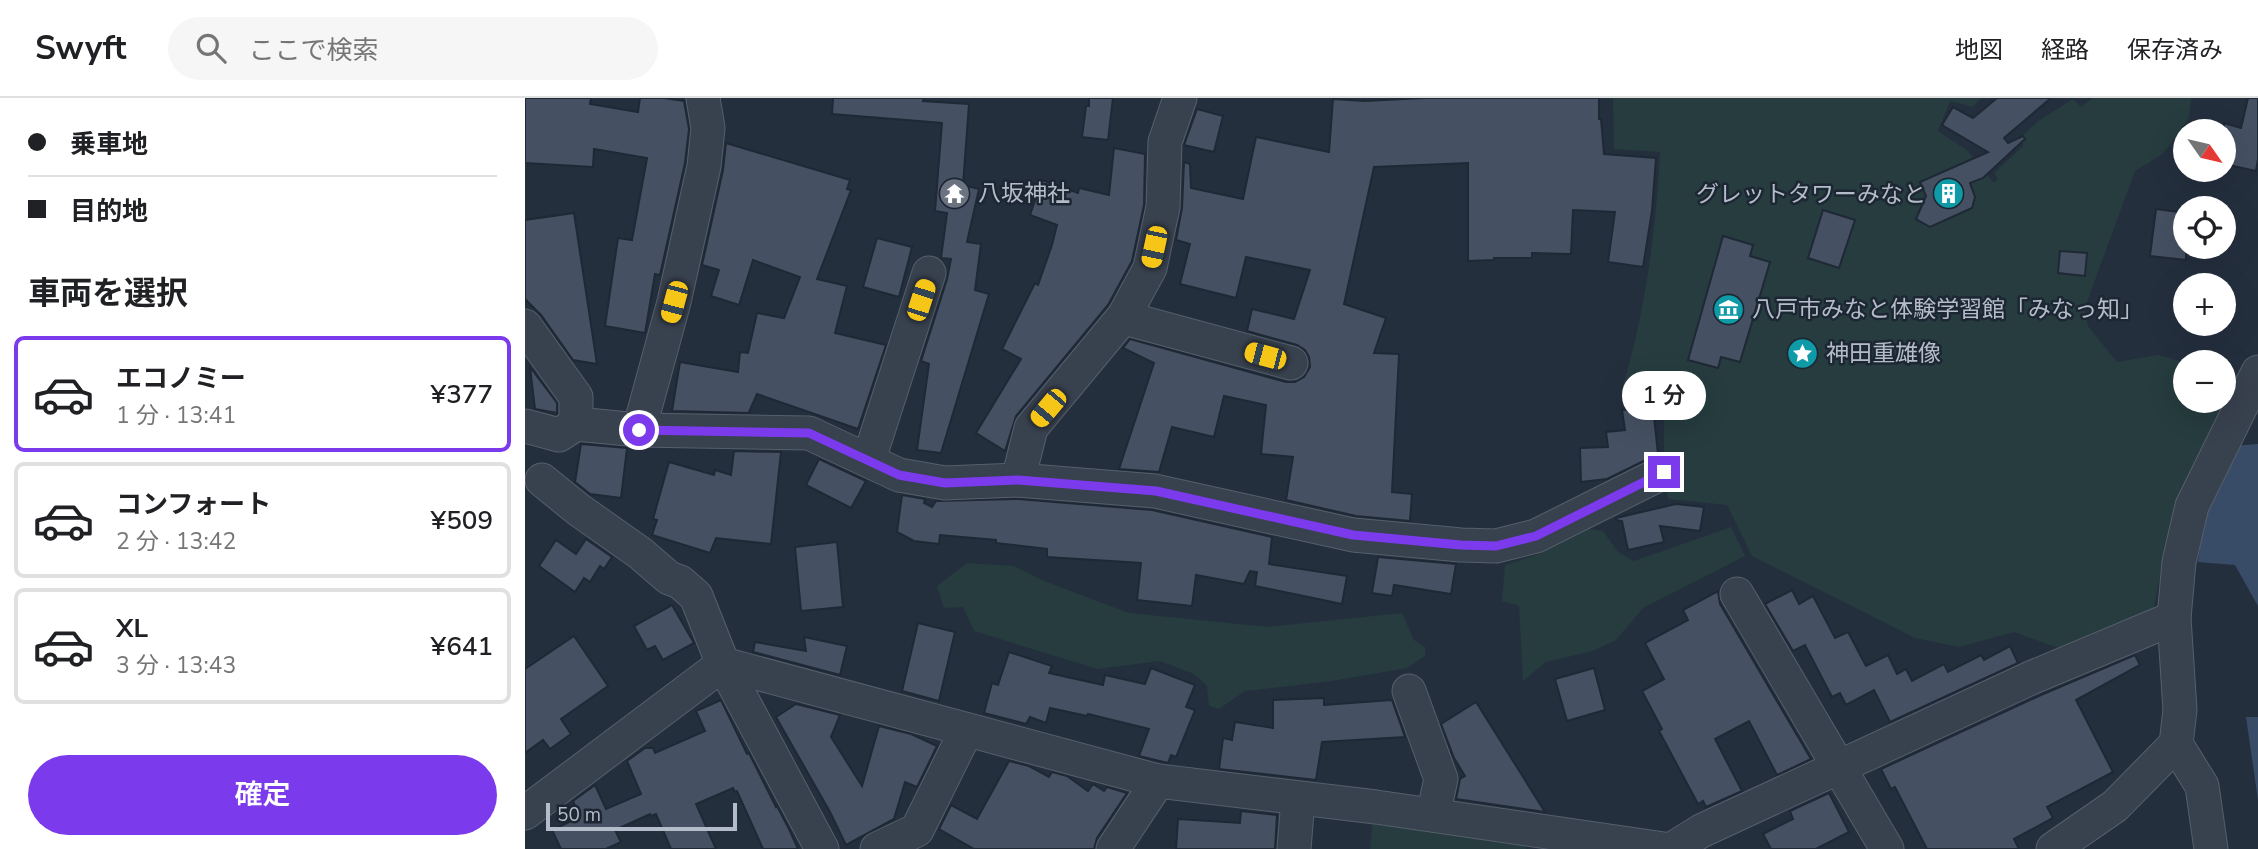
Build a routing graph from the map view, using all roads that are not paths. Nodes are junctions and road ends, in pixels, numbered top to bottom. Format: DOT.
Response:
graph roads {
  1 [pos="703,98"];
  2 [pos="1180,98"];
  3 [pos="929,273"];
  4 [pos="1124,316"];
  5 [pos="525,326"];
  6 [pos="1291,363"];
  7 [pos="2258,372"];
  8 [pos="525,426"];
  9 [pos="568,429"];
  10 [pos="639,430"];
  11 [pos="869,459"];
  12 [pos="1664,472"];
  13 [pos="1018,480"];
  14 [pos="533,491"];
  15 [pos="1737,594"];
  16 [pos="2174,618"];
  17 [pos="723,664"];
  18 [pos="1409,691"];
  19 [pos="966,731"];
  20 [pos="2176,744"];
  21 [pos="1840,767"];
  22 [pos="1158,781"];
  23 [pos="1298,799"];
  24 [pos="525,813"];
  25 [pos="1433,816"];
  26 [pos="822,849"];
  27 [pos="877,849"];
  28 [pos="1113,849"];
  29 [pos="1294,849"];
  30 [pos="1664,849"];
  31 [pos="1672,849"];
  32 [pos="1887,849"];
  33 [pos="2053,849"];
  34 [pos="2211,849"];
  1 -- 10 [label="street"];
  2 -- 4 [label="street"];
  3 -- 11 [label="street"];
  4 -- 6 [label="street"];
  4 -- 13 [label="street"];
  5 -- 9 [label="street"];
  7 -- 16 [label="street"];
  8 -- 9 [label="street"];
  9 -- 10 [label="street"];
  9 -- 14 [label="street"];
  10 -- 11 [label="street"];
  11 -- 13 [label="street"];
  12 -- 13 [label="street"];
  14 -- 17 [label="street"];
  15 -- 21 [label="street"];
  16 -- 20 [label="street"];
  16 -- 21 [label="street"];
  17 -- 19 [label="street"];
  17 -- 24 [label="street"];
  17 -- 26 [label="street"];
  18 -- 25 [label="street"];
  19 -- 22 [label="street"];
  19 -- 27 [label="street"];
  20 -- 33 [label="street"];
  20 -- 34 [label="street"];
  21 -- 31 [label="street"];
  21 -- 32 [label="street"];
  22 -- 23 [label="street"];
  22 -- 28 [label="street"];
  23 -- 25 [label="street"];
  23 -- 29 [label="street"];
  25 -- 30 [label="street"];
}
